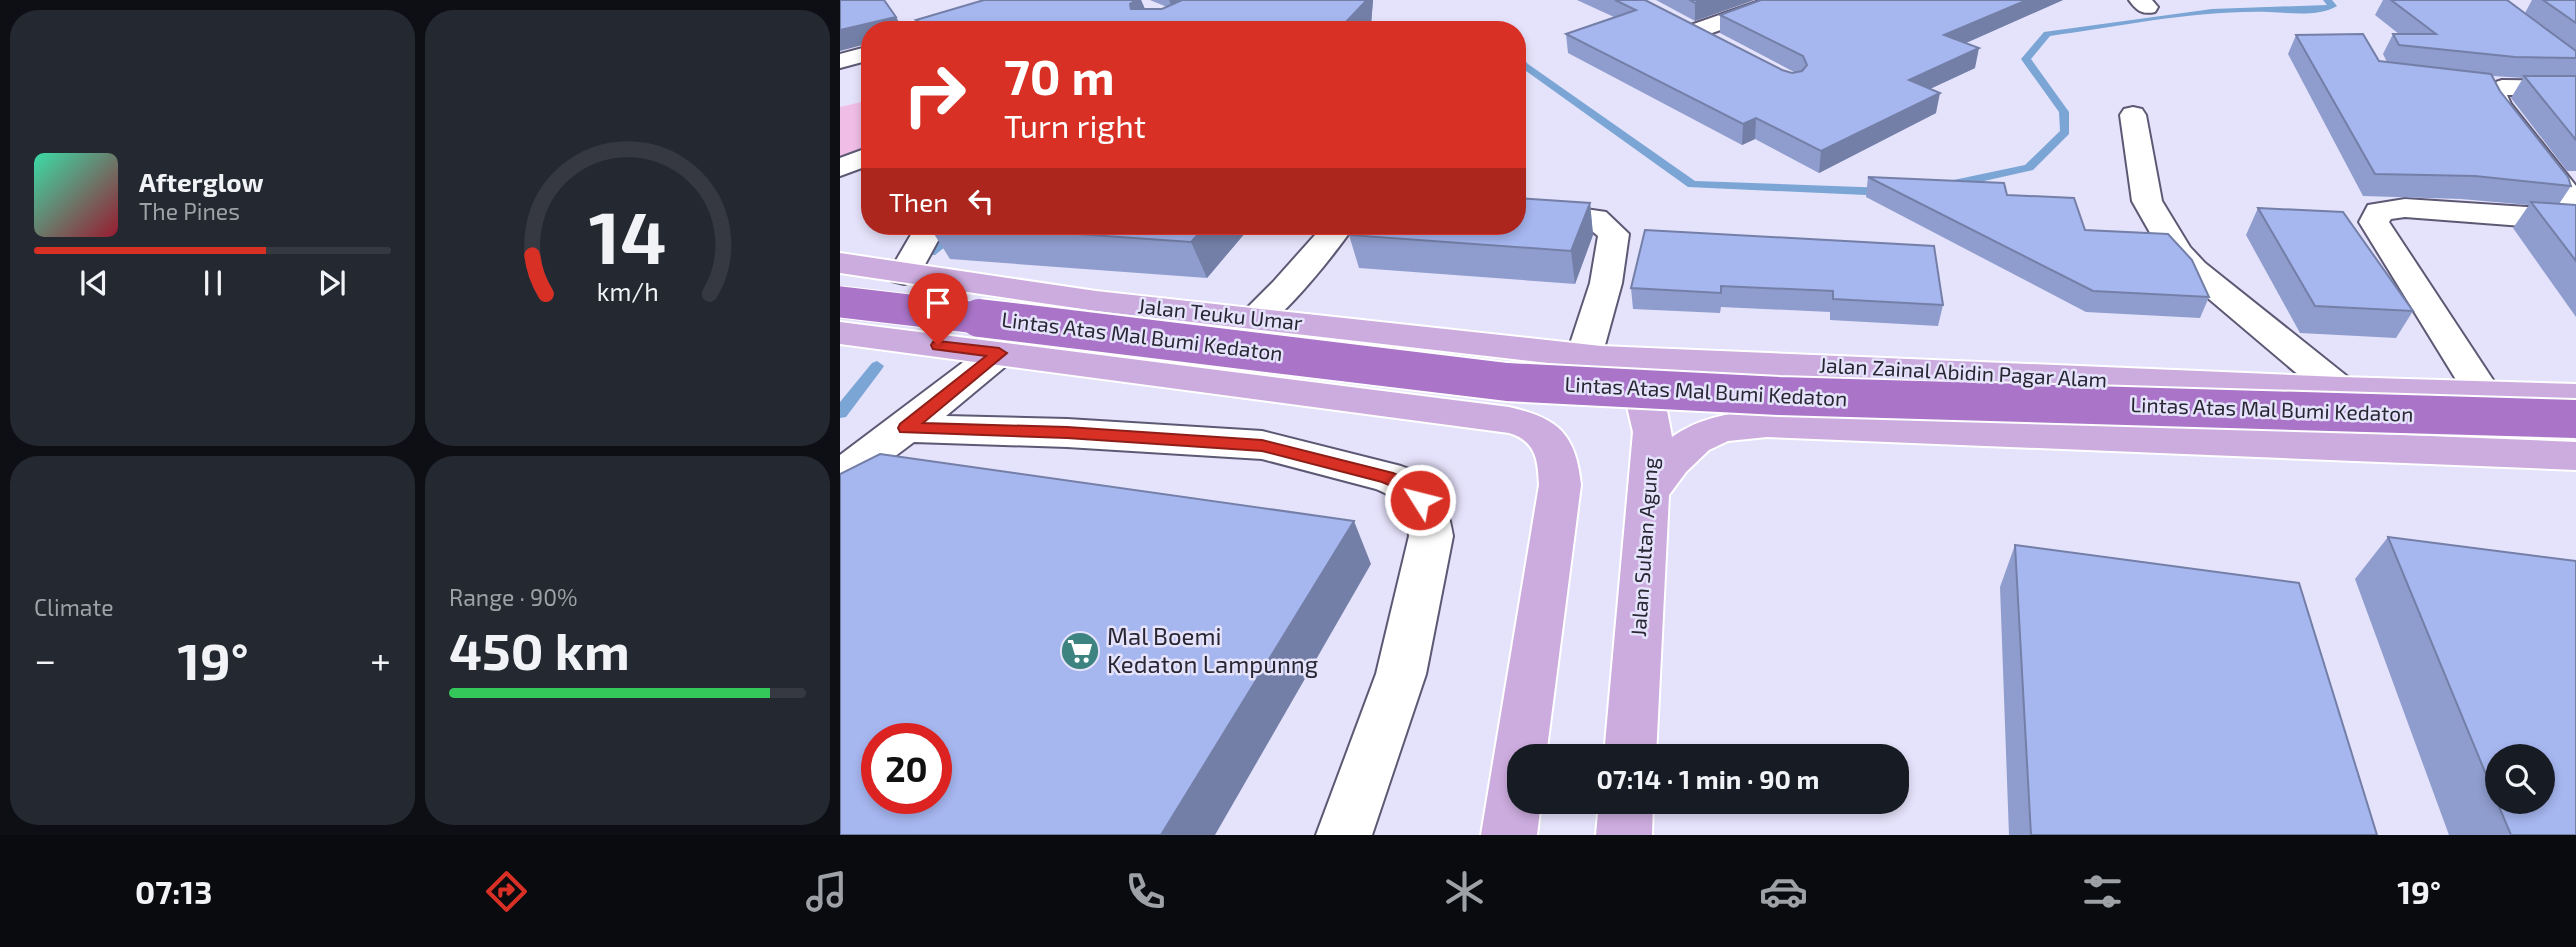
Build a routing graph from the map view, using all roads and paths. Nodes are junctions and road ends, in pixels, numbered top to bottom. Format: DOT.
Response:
graph roads {
  1 [pos="1782,0"];
  2 [pos="1670,19"];
  3 [pos="1693,32"];
  4 [pos="1718,45"];
  5 [pos="861,55"];
  6 [pos="840,61"];
  7 [pos="2576,88"];
  8 [pos="2133,116"];
  9 [pos="861,159"];
  10 [pos="840,168"];
  11 [pos="1526,209"];
  12 [pos="1331,235"];
  13 [pos="920,245"];
  14 [pos="854,266"];
  15 [pos="840,302"];
  16 [pos="840,315"];
  17 [pos="1250,318"];
  18 [pos="840,332"];
  19 [pos="999,353"];
  20 [pos="1592,357"];
  21 [pos="1992,374"];
  22 [pos="1181,377"];
  23 [pos="2340,390"];
  24 [pos="2484,395"];
  25 [pos="2576,397"];
  26 [pos="2576,419"];
  27 [pos="906,428"];
  28 [pos="2010,432"];
  29 [pos="2576,456"];
  30 [pos="840,475"];
  31 [pos="1647,495"];
  32 [pos="1522,744"];
  33 [pos="1631,744"];
  34 [pos="1512,814"];
  35 [pos="1625,814"];
  36 [pos="1345,835"];
  37 [pos="1509,835"];
  38 [pos="1624,835"];
  1 -- 3 [label="street"];
  2 -- 3 [label="street"];
  3 -- 4 [label="street"];
  5 -- 6 [label="street"];
  7 -- 24 [label="street"];
  8 -- 23 [label="street"];
  9 -- 10 [label="street"];
  11 -- 20 [label="street"];
  12 -- 17 [label="street"];
  13 -- 14 [label="main road, Jalan Teuku Umar"];
  13 -- 17 [label="main road, Jalan Teuku Umar"];
  14 -- 16 [label="main road"];
  15 -- 26 [label="highway, Lintas Atas Mal Bumi Kedaton, bridge"];
  17 -- 20 [label="main road, Jalan Teuku Umar"];
  17 -- 22 [label="main road"];
  18 -- 19 [label="main road"];
  19 -- 22 [label="main road"];
  19 -- 27 [label="street"];
  20 -- 21 [label="main road, Jalan Zainal Abidin Pagar Alam"];
  20 -- 31 [label="main road, Jalan Sultan Agung"];
  21 -- 23 [label="main road, Jalan Zainal Abidin Pagar Alam"];
  21 -- 28 [label="main road"];
  22 -- 32 [label="main road"];
  23 -- 24 [label="main road, Jalan Zainal Abidin Pagar Alam"];
  24 -- 25 [label="main road, Jalan Zainal Abidin Pagar Alam"];
  27 -- 30 [label="street"];
  27 -- 36 [label="street"];
  28 -- 29 [label="main road"];
  28 -- 31 [label="main road"];
  31 -- 33 [label="main road, Jalan Sultan Agung"];
  34 -- 37 [label="main road"];
  35 -- 38 [label="main road"];
}
